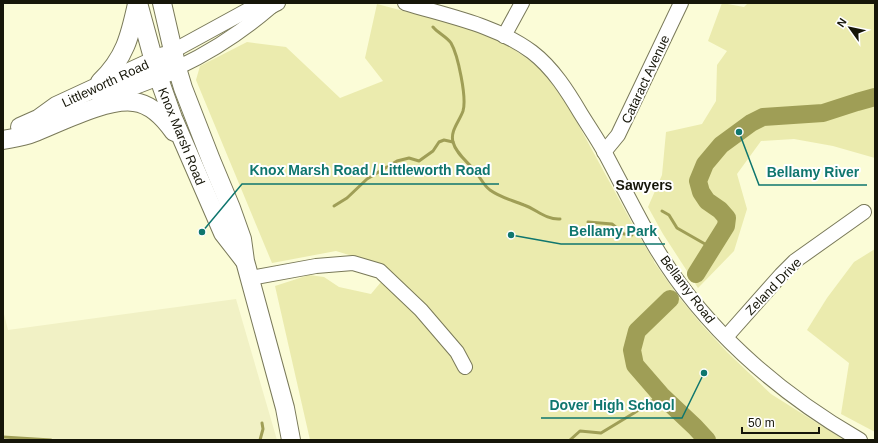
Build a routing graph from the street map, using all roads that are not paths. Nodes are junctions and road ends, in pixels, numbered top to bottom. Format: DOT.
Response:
graph roads {
  1 [pos="138,3"];
  2 [pos="162,3"];
  3 [pos="404,3"];
  4 [pos="522,3"];
  5 [pos="682,3"];
  6 [pos="275,4"];
  7 [pos="504,36"];
  8 [pos="173,51"];
  9 [pos="177,68"];
  10 [pos="156,69"];
  11 [pos="95,88"];
  12 [pos="38,118"];
  13 [pos="3,136"];
  14 [pos="3,140"];
  15 [pos="185,146"];
  16 [pos="604,152"];
  17 [pos="864,212"];
  18 [pos="245,261"];
  19 [pos="250,278"];
  20 [pos="726,337"];
  21 [pos="465,367"];
  22 [pos="291,440"];
  23 [pos="860,440"];
  1 -- 10 [label="main road, Knox Marsh Road"];
  1 -- 11 [label="main road"];
  2 -- 8 [label="main road, Knox Marsh Road"];
  3 -- 7 [label="street, Bellamy Road"];
  4 -- 7 [label="street"];
  5 -- 16 [label="street, Cataract Avenue"];
  6 -- 8 [label="street"];
  6 -- 9 [label="street"];
  7 -- 16 [label="street, Bellamy Road"];
  8 -- 9 [label="main road, Knox Marsh Road"];
  8 -- 10 [label="main road, Littleworth Road"];
  9 -- 10 [label="main road, Littleworth Road"];
  9 -- 18 [label="main road, Knox Marsh Road"];
  10 -- 11 [label="main road, Littleworth Road"];
  10 -- 12 [label="main road, Littleworth Road"];
  10 -- 15 [label="main road, Knox Marsh Road"];
  11 -- 12 [label="main road, Littleworth Road"];
  12 -- 13 [label="main road, Littleworth Road"];
  14 -- 15 [label="main road"];
  15 -- 18 [label="main road, Knox Marsh Road"];
  16 -- 20 [label="street, Bellamy Road"];
  17 -- 20 [label="street, Zeland Drive"];
  18 -- 19 [label="main road, Knox Marsh Road"];
  19 -- 21 [label="street"];
  19 -- 22 [label="main road, Knox Marsh Road"];
  20 -- 23 [label="street, Bellamy Road"];
}
